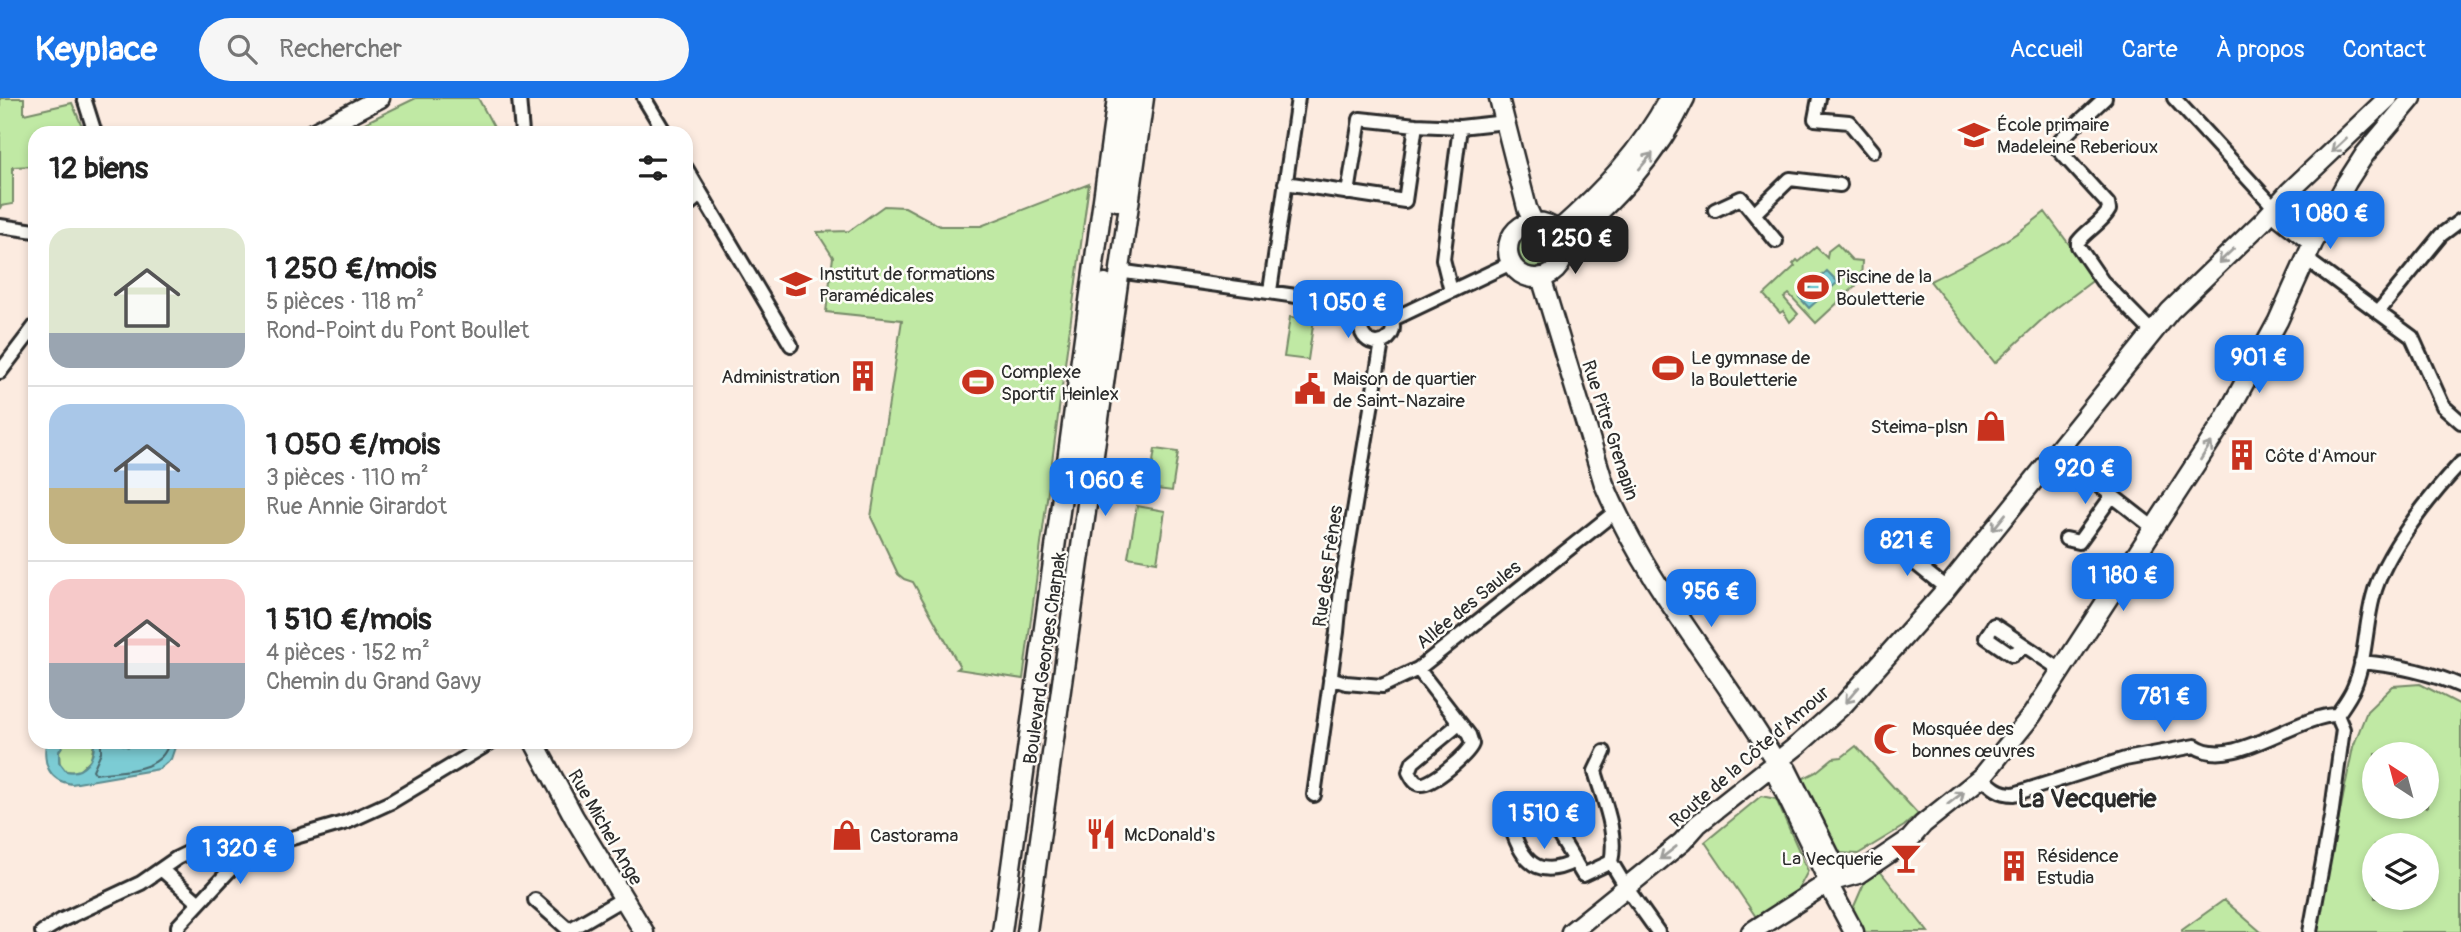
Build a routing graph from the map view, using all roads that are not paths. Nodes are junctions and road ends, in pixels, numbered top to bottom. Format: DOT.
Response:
graph roads {
  1 [pos="84,98"];
  2 [pos="380,98"];
  3 [pos="519,98"];
  4 [pos="644,98"];
  5 [pos="1117,98"];
  6 [pos="1131,98"];
  7 [pos="1144,98"];
  8 [pos="1298,98"];
  9 [pos="1499,98"];
  10 [pos="1669,98"];
  11 [pos="1685,98"];
  12 [pos="1819,98"];
  13 [pos="2105,98"];
  14 [pos="2174,98"];
  15 [pos="2388,98"];
  16 [pos="2412,98"];
  17 [pos="1506,122"];
  18 [pos="1416,125"];
  19 [pos="93,126"];
  20 [pos="326,126"];
  21 [pos="522,126"];
  22 [pos="661,126"];
  23 [pos="1460,127"];
  24 [pos="1873,150"];
  25 [pos="693,180"];
  26 [pos="1285,183"];
  27 [pos="1840,185"];
  28 [pos="1348,193"];
  29 [pos="701,194"];
  30 [pos="693,201"];
  31 [pos="2275,208"];
  32 [pos="1715,210"];
  33 [pos="1754,214"];
  34 [pos="2461,220"];
  35 [pos="1533,221"];
  36 [pos="0,226"];
  37 [pos="28,230"];
  38 [pos="1561,237"];
  39 [pos="1776,241"];
  40 [pos="2309,250"];
  41 [pos="1511,263"];
  42 [pos="1118,271"];
  43 [pos="1541,277"];
  44 [pos="1270,291"];
  45 [pos="1451,291"];
  46 [pos="2378,312"];
  47 [pos="1392,319"];
  48 [pos="1362,322"];
  49 [pos="2152,332"];
  50 [pos="28,335"];
  51 [pos="1382,342"];
  52 [pos="791,345"];
  53 [pos="0,372"];
  54 [pos="2461,422"];
  55 [pos="2055,451"];
  56 [pos="2461,463"];
  57 [pos="2112,496"];
  58 [pos="1615,512"];
  59 [pos="2155,529"];
  60 [pos="2066,539"];
  61 [pos="1905,548"];
  62 [pos="1946,588"];
  63 [pos="2025,646"];
  64 [pos="2361,662"];
  65 [pos="1418,669"];
  66 [pos="2061,670"];
  67 [pos="1330,678"];
  68 [pos="2461,686"];
  69 [pos="2337,715"];
  70 [pos="1459,724"];
  71 [pos="479,749"];
  72 [pos="538,749"];
  73 [pos="1604,752"];
  74 [pos="1776,762"];
  75 [pos="1982,777"];
  76 [pos="1314,795"];
  77 [pos="1553,825"];
  78 [pos="1514,835"];
  79 [pos="254,844"];
  80 [pos="1575,861"];
  81 [pos="1611,862"];
  82 [pos="161,869"];
  83 [pos="1829,882"];
  84 [pos="1626,887"];
  85 [pos="624,898"];
  86 [pos="535,900"];
  87 [pos="199,903"];
  88 [pos="570,931"];
  89 [pos="43,932"];
  90 [pos="178,932"];
  91 [pos="644,932"];
  92 [pos="1002,932"];
  93 [pos="1015,932"];
  94 [pos="1027,932"];
  95 [pos="1571,932"];
  96 [pos="1658,932"];
  97 [pos="1751,932"];
  98 [pos="1854,932"];
  99 [pos="2310,932"];
  1 -- 19 [label="street"];
  2 -- 20 [label="main road"];
  3 -- 21 [label="street"];
  4 -- 22 [label="street"];
  5 -- 92 [label="main road, Boulevard Georges Charpak"];
  6 -- 93 [label="main road"];
  7 -- 42 [label="main road, Boulevard Georges Charpak"];
  8 -- 26 [label="street"];
  9 -- 17 [label="main road"];
  10 -- 38 [label="main road"];
  38 -- 11 [label="main road, one-way"];
  12 -- 24 [label="street"];
  13 -- 49 [label="street"];
  14 -- 31 [label="street"];
  15 -- 31 [label="main road, Route de la Côte d'Amour, one-way"];
  16 -- 40 [label="main road"];
  17 -- 23 [label="street"];
  17 -- 35 [label="main road"];
  18 -- 23 [label="street"];
  18 -- 28 [label="street"];
  18 -- 28 [label="street"];
  23 -- 45 [label="street"];
  25 -- 29 [label="street"];
  26 -- 28 [label="street"];
  26 -- 44 [label="street"];
  27 -- 33 [label="street"];
  29 -- 30 [label="street"];
  29 -- 52 [label="street"];
  31 -- 40 [label="main road"];
  31 -- 49 [label="main road, Route de la Côte d'Amour, one-way"];
  32 -- 33 [label="street"];
  33 -- 39 [label="street"];
  34 -- 46 [label="street"];
  35 -- 38 [label="main road"];
  35 -- 41 [label="main road"];
  36 -- 37 [label="street"];
  38 -- 43 [label="main road"];
  40 -- 46 [label="street"];
  59 -- 40 [label="main road, one-way"];
  41 -- 43 [label="main road"];
  41 -- 45 [label="street"];
  42 -- 44 [label="street"];
  42 -- 94 [label="main road, Boulevard Georges Charpak"];
  43 -- 58 [label="main road, Rue Pitre Grenapin"];
  44 -- 48 [label="street"];
  45 -- 47 [label="street"];
  46 -- 54 [label="street"];
  47 -- 48 [label="street"];
  47 -- 51 [label="street"];
  48 -- 51 [label="street"];
  49 -- 55 [label="main road, Route de la Côte d'Amour"];
  50 -- 53 [label="street"];
  51 -- 67 [label="street, Rue des Frênes"];
  55 -- 57 [label="street"];
  55 -- 62 [label="main road, Route de la Côte d'Amour, one-way"];
  56 -- 64 [label="street"];
  57 -- 59 [label="street"];
  57 -- 60 [label="street"];
  58 -- 65 [label="street, Allée des Saules"];
  58 -- 74 [label="main road, Rue Pitre Grenapin"];
  59 -- 66 [label="main road"];
  61 -- 62 [label="street"];
  62 -- 74 [label="main road, Route de la Côte d'Amour, one-way"];
  63 -- 66 [label="street"];
  64 -- 68 [label="street"];
  64 -- 69 [label="street"];
  65 -- 67 [label="street, Allée des Saules"];
  65 -- 70 [label="street"];
  66 -- 75 [label="main road"];
  67 -- 76 [label="street, Rue des Frênes"];
  69 -- 75 [label="street"];
  69 -- 99 [label="street"];
  70 -- 70 [label="street"];
  71 -- 79 [label="street"];
  72 -- 85 [label="main road, Rue Michel Ange"];
  73 -- 81 [label="street"];
  74 -- 83 [label="main road, Rue Pitre Grenapin"];
  74 -- 84 [label="main road, Route de la Côte d'Amour, one-way"];
  83 -- 75 [label="main road, one-way"];
  77 -- 80 [label="street"];
  78 -- 80 [label="street"];
  79 -- 82 [label="street"];
  79 -- 87 [label="street"];
  80 -- 81 [label="street"];
  81 -- 84 [label="street"];
  82 -- 87 [label="street"];
  82 -- 89 [label="street"];
  83 -- 97 [label="main road"];
  83 -- 98 [label="main road"];
  84 -- 95 [label="main road, Route de la Côte d'Amour"];
  84 -- 96 [label="street"];
  85 -- 88 [label="street"];
  85 -- 91 [label="main road, Rue Michel Ange"];
  86 -- 88 [label="street"];
  87 -- 90 [label="street"];
}
